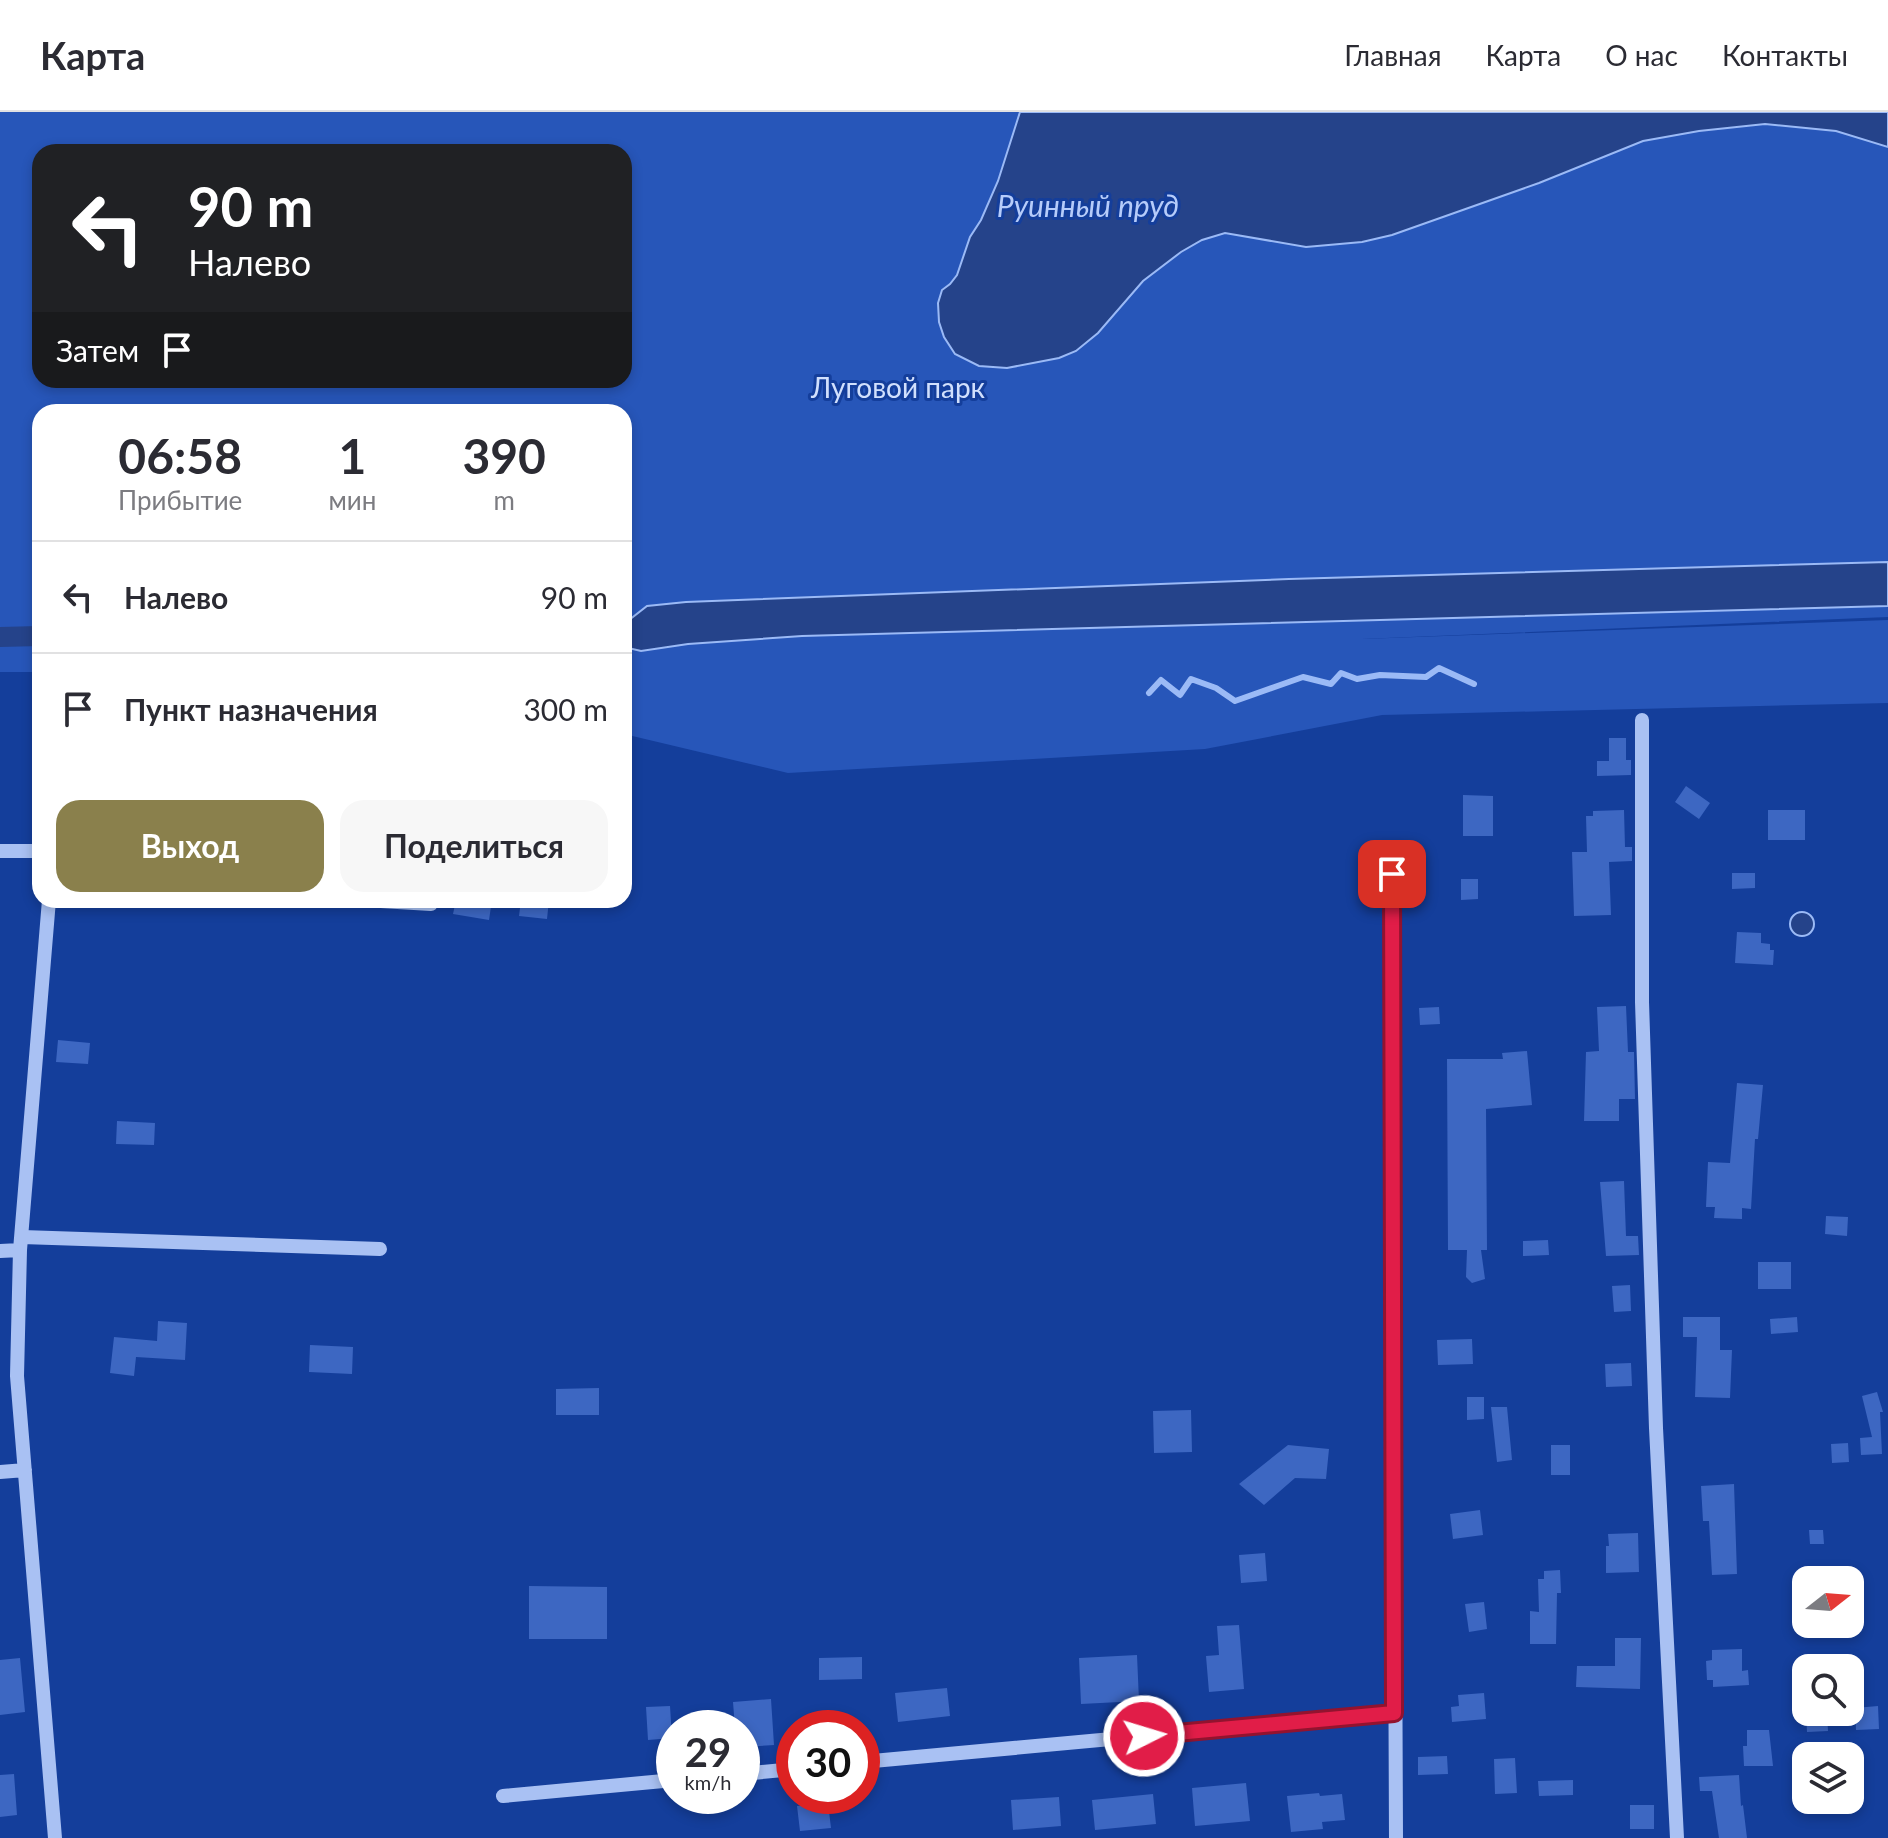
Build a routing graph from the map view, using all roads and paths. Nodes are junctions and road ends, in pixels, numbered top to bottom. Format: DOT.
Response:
graph roads {
  1 [pos="1642,720"];
  2 [pos="0,851"];
  3 [pos="32,851"];
  4 [pos="1392,874"];
  5 [pos="48,908"];
  6 [pos="21,1243"];
  7 [pos="380,1249"];
  8 [pos="0,1251"];
  9 [pos="25,1470"];
  10 [pos="0,1472"];
  11 [pos="1394,1713"];
  12 [pos="880,1760"];
  13 [pos="656,1782"];
  14 [pos="503,1796"];
  15 [pos="55,1838"];
  16 [pos="1396,1838"];
  17 [pos="1677,1838"];
  1 -- 17 [label="street"];
  2 -- 3 [label="street"];
  4 -- 11 [label="street"];
  5 -- 6 [label="street"];
  6 -- 7 [label="street"];
  6 -- 8 [label="street"];
  6 -- 9 [label="street"];
  9 -- 10 [label="street"];
  9 -- 15 [label="street"];
  11 -- 12 [label="street"];
  11 -- 16 [label="street"];
  13 -- 14 [label="street"];
}
